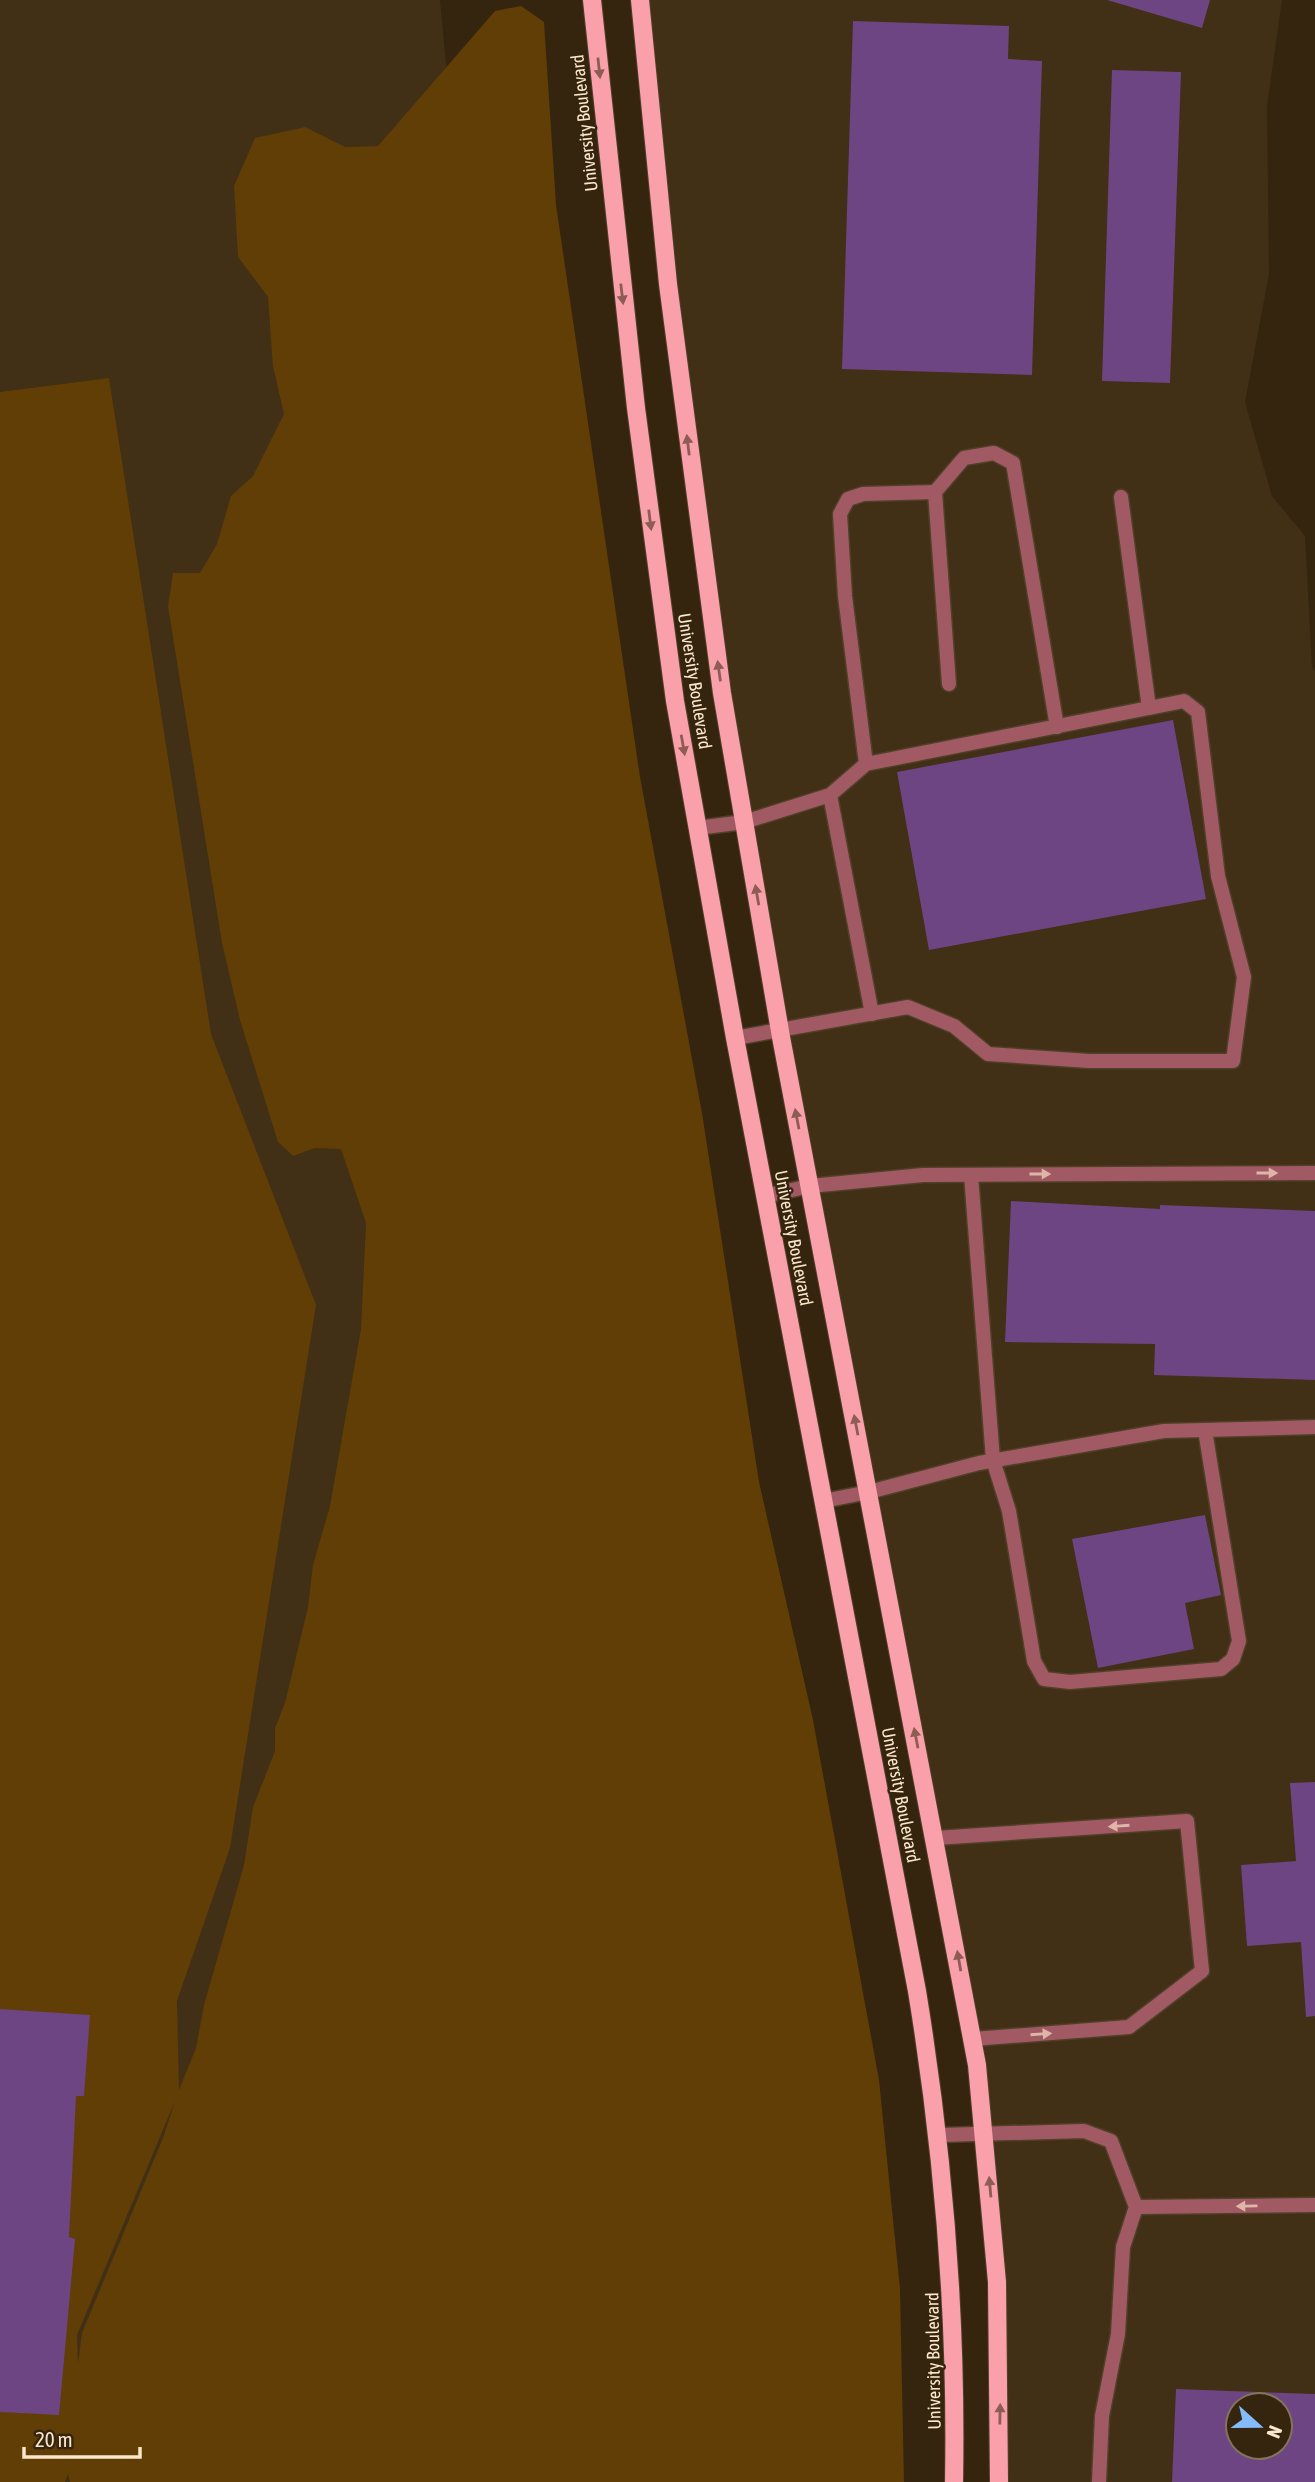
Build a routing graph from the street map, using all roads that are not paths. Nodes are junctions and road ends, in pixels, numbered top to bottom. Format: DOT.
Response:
graph roads {
  1 [pos="592,0"];
  2 [pos="640,0"];
  3 [pos="935,492"];
  4 [pos="1121,497"];
  5 [pos="949,684"];
  6 [pos="1149,708"];
  7 [pos="1057,727"];
  8 [pos="866,764"];
  9 [pos="830,795"];
  10 [pos="744,822"];
  11 [pos="698,828"];
  12 [pos="872,1014"];
  13 [pos="781,1032"];
  14 [pos="735,1038"];
  15 [pos="1315,1173"];
  16 [pos="971,1175"];
  17 [pos="810,1186"];
  18 [pos="765,1196"];
  19 [pos="1315,1427"];
  20 [pos="1205,1430"];
  21 [pos="993,1460"];
  22 [pos="869,1492"];
  23 [pos="823,1501"];
  24 [pos="936,1838"];
  25 [pos="972,2039"];
  26 [pos="984,2133"];
  27 [pos="940,2135"];
  28 [pos="1315,2205"];
  29 [pos="1136,2207"];
  30 [pos="954,2482"];
  31 [pos="999,2482"];
  32 [pos="1099,2482"];
  1 -- 11 [label="main road, University Boulevard, one-way"];
  10 -- 2 [label="main road, University Boulevard, one-way"];
  3 -- 5 [label="lane"];
  3 -- 7 [label="lane"];
  3 -- 8 [label="lane"];
  4 -- 6 [label="lane"];
  6 -- 7 [label="lane"];
  6 -- 12 [label="lane"];
  7 -- 8 [label="lane"];
  8 -- 9 [label="lane"];
  9 -- 10 [label="lane"];
  9 -- 12 [label="lane"];
  10 -- 11 [label="lane"];
  13 -- 10 [label="main road, University Boulevard, one-way"];
  11 -- 14 [label="main road, University Boulevard"];
  12 -- 13 [label="lane"];
  13 -- 14 [label="lane"];
  17 -- 13 [label="main road, University Boulevard, one-way"];
  14 -- 18 [label="main road, University Boulevard"];
  16 -- 15 [label="lane, one-way"];
  16 -- 17 [label="lane"];
  16 -- 21 [label="lane"];
  17 -- 18 [label="lane"];
  22 -- 17 [label="main road, University Boulevard, one-way"];
  18 -- 23 [label="main road, University Boulevard"];
  19 -- 20 [label="lane"];
  20 -- 21 [label="lane"];
  20 -- 21 [label="lane"];
  21 -- 22 [label="lane"];
  22 -- 23 [label="lane"];
  24 -- 22 [label="main road, University Boulevard, one-way"];
  23 -- 27 [label="main road, University Boulevard"];
  25 -- 24 [label="main road, University Boulevard, one-way"];
  25 -- 24 [label="lane, one-way"];
  25 -- 26 [label="main road, University Boulevard"];
  26 -- 27 [label="lane"];
  26 -- 29 [label="lane"];
  31 -- 26 [label="main road, University Boulevard, one-way"];
  27 -- 30 [label="main road, University Boulevard"];
  28 -- 29 [label="lane, one-way"];
  29 -- 32 [label="lane"];
}
